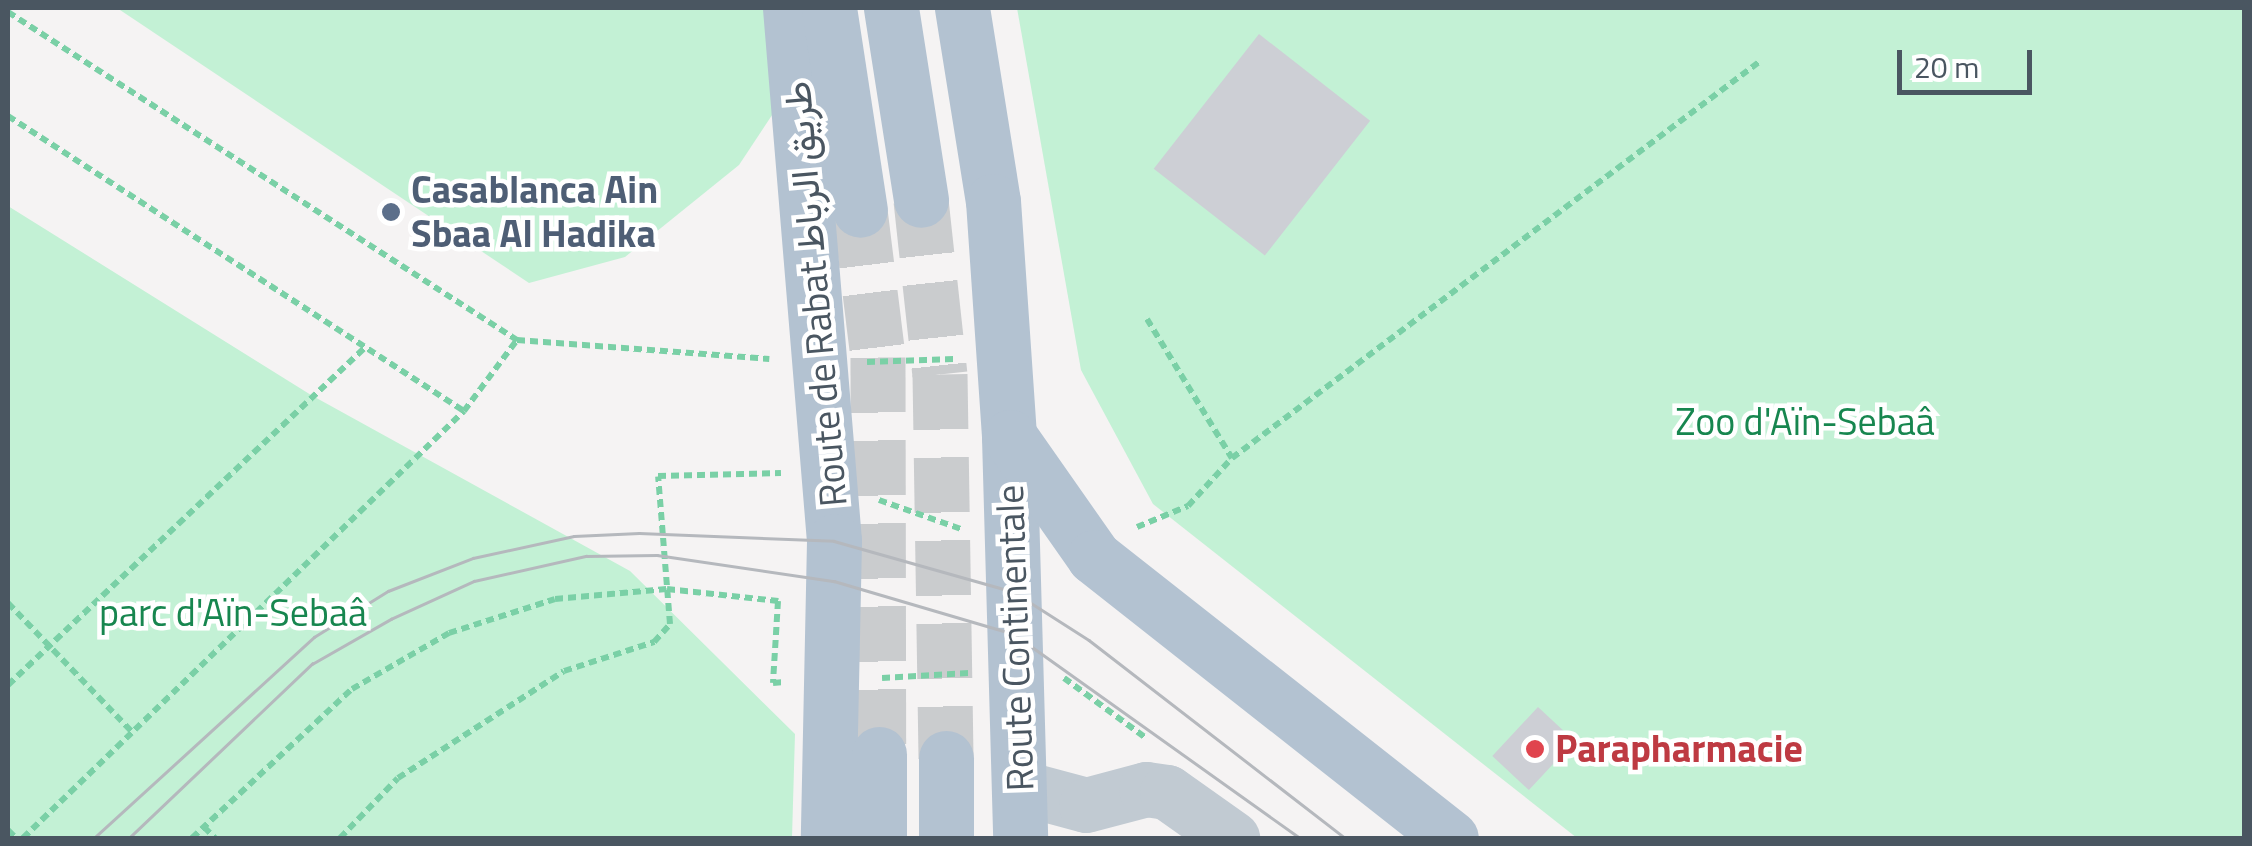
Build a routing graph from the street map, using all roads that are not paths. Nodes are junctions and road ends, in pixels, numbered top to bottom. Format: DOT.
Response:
graph roads {
  1 [pos="790,8"];
  2 [pos="830,8"];
  3 [pos="891,8"];
  4 [pos="962,8"];
  5 [pos="921,200"];
  6 [pos="860,210"];
  7 [pos="1010,436"];
  8 [pos="879,754"];
  9 [pos="946,758"];
  10 [pos="1022,823"];
  11 [pos="828,838"];
  12 [pos="879,838"];
  13 [pos="946,838"];
  14 [pos="1232,838"];
  15 [pos="1452,838"];
  1 -- 11 [label="main road, Route de Rabat طريق الرباط"];
  2 -- 6 [label="main road"];
  3 -- 5 [label="main road"];
  4 -- 7 [label="main road"];
  7 -- 10 [label="main road, Route Continentale"];
  7 -- 15 [label="main road"];
  8 -- 12 [label="main road"];
  9 -- 13 [label="main road"];
  10 -- 14 [label="lane"];
}
